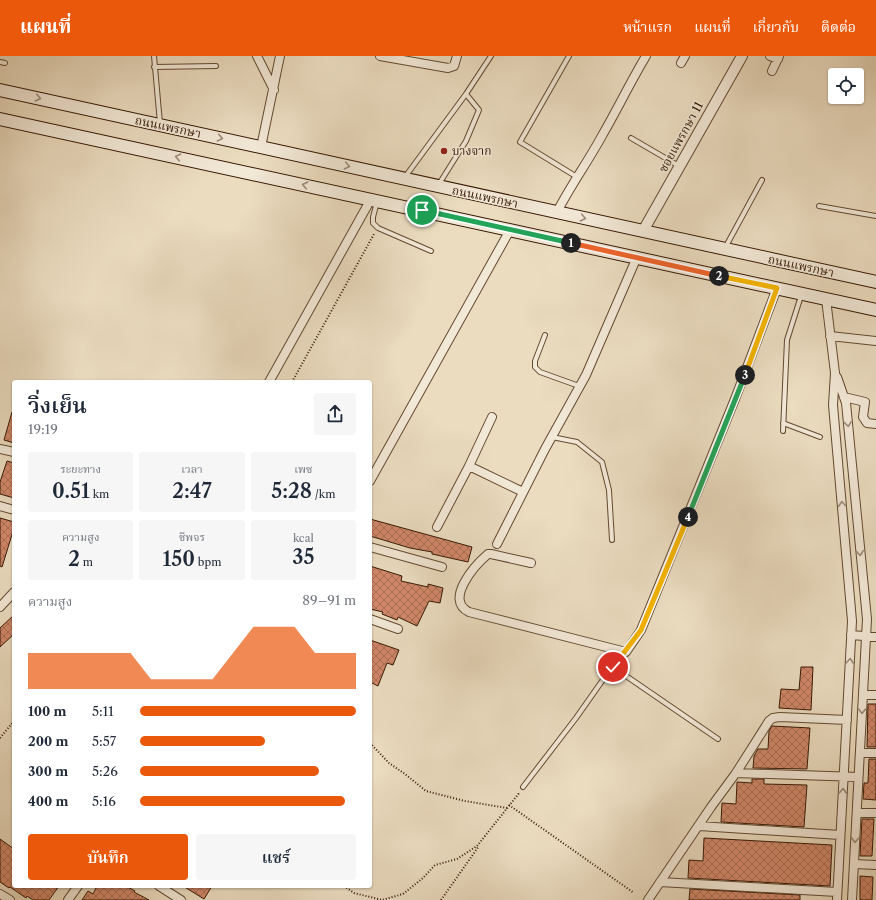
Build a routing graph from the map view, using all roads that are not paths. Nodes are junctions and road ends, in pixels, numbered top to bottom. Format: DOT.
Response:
graph roads {
  1 [pos="154,56"];
  2 [pos="257,56"];
  3 [pos="280,56"];
  4 [pos="380,56"];
  5 [pos="457,56"];
  6 [pos="491,56"];
  7 [pos="569,56"];
  8 [pos="646,56"];
  9 [pos="742,56"];
  10 [pos="775,57"];
  11 [pos="216,66"];
  12 [pos="154,67"];
  13 [pos="772,72"];
  14 [pos="0,90"];
  15 [pos="274,90"];
  16 [pos="466,94"];
  17 [pos="0,119"];
  18 [pos="160,126"];
  19 [pos="631,138"];
  20 [pos="261,147"];
  21 [pos="679,166"];
  22 [pos="577,177"];
  23 [pos="403,179"];
  24 [pos="762,180"];
  25 [pos="437,186"];
  26 [pos="374,200"];
  27 [pos="819,206"];
  28 [pos="557,212"];
  29 [pos="876,216"];
  30 [pos="510,230"];
  31 [pos="643,231"];
  32 [pos="725,249"];
  33 [pos="431,251"];
  34 [pos="637,257"];
  35 [pos="876,282"];
  36 [pos="777,288"];
  37 [pos="802,294"];
  38 [pos="826,299"];
  39 [pos="876,310"];
  40 [pos="546,335"];
  41 [pos="830,336"];
  42 [pos="876,341"];
  43 [pos="835,373"];
  44 [pos="270,380"];
  45 [pos="579,386"];
  46 [pos="844,397"];
  47 [pos="492,417"];
  48 [pos="783,423"];
  49 [pos="876,424"];
  50 [pos="783,431"];
  51 [pos="552,437"];
  52 [pos="820,437"];
  53 [pos="0,449"];
  54 [pos="12,452"];
  55 [pos="469,466"];
  56 [pos="372,477"];
  57 [pos="523,492"];
  58 [pos="0,506"];
  59 [pos="12,509"];
  60 [pos="858,522"];
  61 [pos="844,524"];
  62 [pos="436,527"];
  63 [pos="612,540"];
  64 [pos="497,544"];
  65 [pos="372,547"];
  66 [pos="531,563"];
  67 [pos="442,567"];
  68 [pos="12,594"];
  69 [pos="0,607"];
  70 [pos="372,620"];
  71 [pos="398,629"];
  72 [pos="851,635"];
  73 [pos="866,636"];
  74 [pos="876,637"];
  75 [pos="626,652"];
  76 [pos="613,667"];
  77 [pos="863,695"];
  78 [pos="876,695"];
  79 [pos="847,720"];
  80 [pos="718,739"];
  81 [pos="860,753"];
  82 [pos="876,753"];
  83 [pos="736,773"];
  84 [pos="844,776"];
  85 [pos="858,777"];
  86 [pos="523,787"];
  87 [pos="857,813"];
  88 [pos="876,813"];
  89 [pos="699,826"];
  90 [pos="840,835"];
  91 [pos="854,864"];
  92 [pos="876,865"];
  93 [pos="660,882"];
  94 [pos="77,888"];
  95 [pos="162,888"];
  96 [pos="0,894"];
  97 [pos="837,896"];
  98 [pos="10,900"];
  99 [pos="68,900"];
  100 [pos="181,900"];
  101 [pos="648,900"];
  102 [pos="852,900"];
  1 -- 12 [label="lane"];
  2 -- 15 [label="street"];
  3 -- 15 [label="street"];
  4 -- 5 [label="street"];
  6 -- 16 [label="lane"];
  7 -- 22 [label="lane"];
  8 -- 22 [label="street"];
  9 -- 21 [label="street, ซอยแพรกษา 11"];
  10 -- 13 [label="street"];
  11 -- 12 [label="lane"];
  12 -- 18 [label="lane"];
  14 -- 18 [label="main road, ถนนแพรกษา, one-way"];
  15 -- 20 [label="street"];
  16 -- 23 [label="lane"];
  16 -- 25 [label="lane"];
  26 -- 17 [label="main road, one-way"];
  18 -- 20 [label="main road, ถนนแพรกษา, one-way"];
  19 -- 21 [label="lane"];
  20 -- 23 [label="main road, ถนนแพรกษา, one-way"];
  21 -- 31 [label="street, ซอยแพรกษา 11"];
  22 -- 28 [label="street"];
  23 -- 25 [label="main road, ถนนแพรกษา"];
  24 -- 32 [label="lane"];
  25 -- 28 [label="main road, ถนนแพรกษา"];
  26 -- 30 [label="main road"];
  26 -- 33 [label="lane"];
  26 -- 44 [label="street"];
  27 -- 29 [label="lane"];
  28 -- 31 [label="main road, ถนนแพรกษา, one-way"];
  30 -- 34 [label="main road"];
  30 -- 56 [label="street"];
  31 -- 32 [label="main road, ถนนแพรกษา"];
  32 -- 35 [label="main road, ถนนแพรกษา"];
  34 -- 36 [label="main road"];
  34 -- 45 [label="street"];
  36 -- 37 [label="main road"];
  36 -- 75 [label="street"];
  37 -- 38 [label="main road"];
  37 -- 48 [label="lane"];
  38 -- 39 [label="main road"];
  38 -- 41 [label="street"];
  40 -- 45 [label="lane"];
  41 -- 42 [label="street"];
  41 -- 43 [label="street"];
  43 -- 46 [label="street"];
  61 -- 43 [label="street, one-way"];
  45 -- 51 [label="street"];
  46 -- 49 [label="street"];
  46 -- 60 [label="street, one-way"];
  47 -- 55 [label="street"];
  48 -- 50 [label="lane"];
  48 -- 52 [label="lane"];
  51 -- 57 [label="street"];
  51 -- 63 [label="lane"];
  53 -- 54 [label="street"];
  55 -- 57 [label="street"];
  55 -- 62 [label="street"];
  57 -- 64 [label="street"];
  58 -- 59 [label="street"];
  60 -- 61 [label="street"];
  60 -- 73 [label="street, one-way"];
  61 -- 72 [label="street"];
  65 -- 67 [label="street"];
  66 -- 75 [label="street"];
  68 -- 69 [label="street"];
  70 -- 71 [label="street"];
  72 -- 73 [label="street"];
  79 -- 72 [label="street, one-way"];
  73 -- 74 [label="street"];
  73 -- 77 [label="street"];
  75 -- 76 [label="lane"];
  76 -- 80 [label="lane"];
  76 -- 86 [label="lane"];
  77 -- 78 [label="street"];
  77 -- 81 [label="street, one-way"];
  79 -- 83 [label="street"];
  79 -- 84 [label="street"];
  81 -- 82 [label="street"];
  81 -- 85 [label="street"];
  83 -- 84 [label="street"];
  83 -- 89 [label="street"];
  84 -- 85 [label="street"];
  90 -- 84 [label="street, one-way"];
  85 -- 87 [label="street"];
  87 -- 88 [label="street"];
  87 -- 91 [label="street, one-way"];
  89 -- 90 [label="street"];
  89 -- 93 [label="street"];
  90 -- 97 [label="street"];
  91 -- 92 [label="street"];
  91 -- 102 [label="street"];
  93 -- 97 [label="street"];
  93 -- 101 [label="street"];
  94 -- 99 [label="street"];
  95 -- 100 [label="street"];
  96 -- 98 [label="street"];
}
